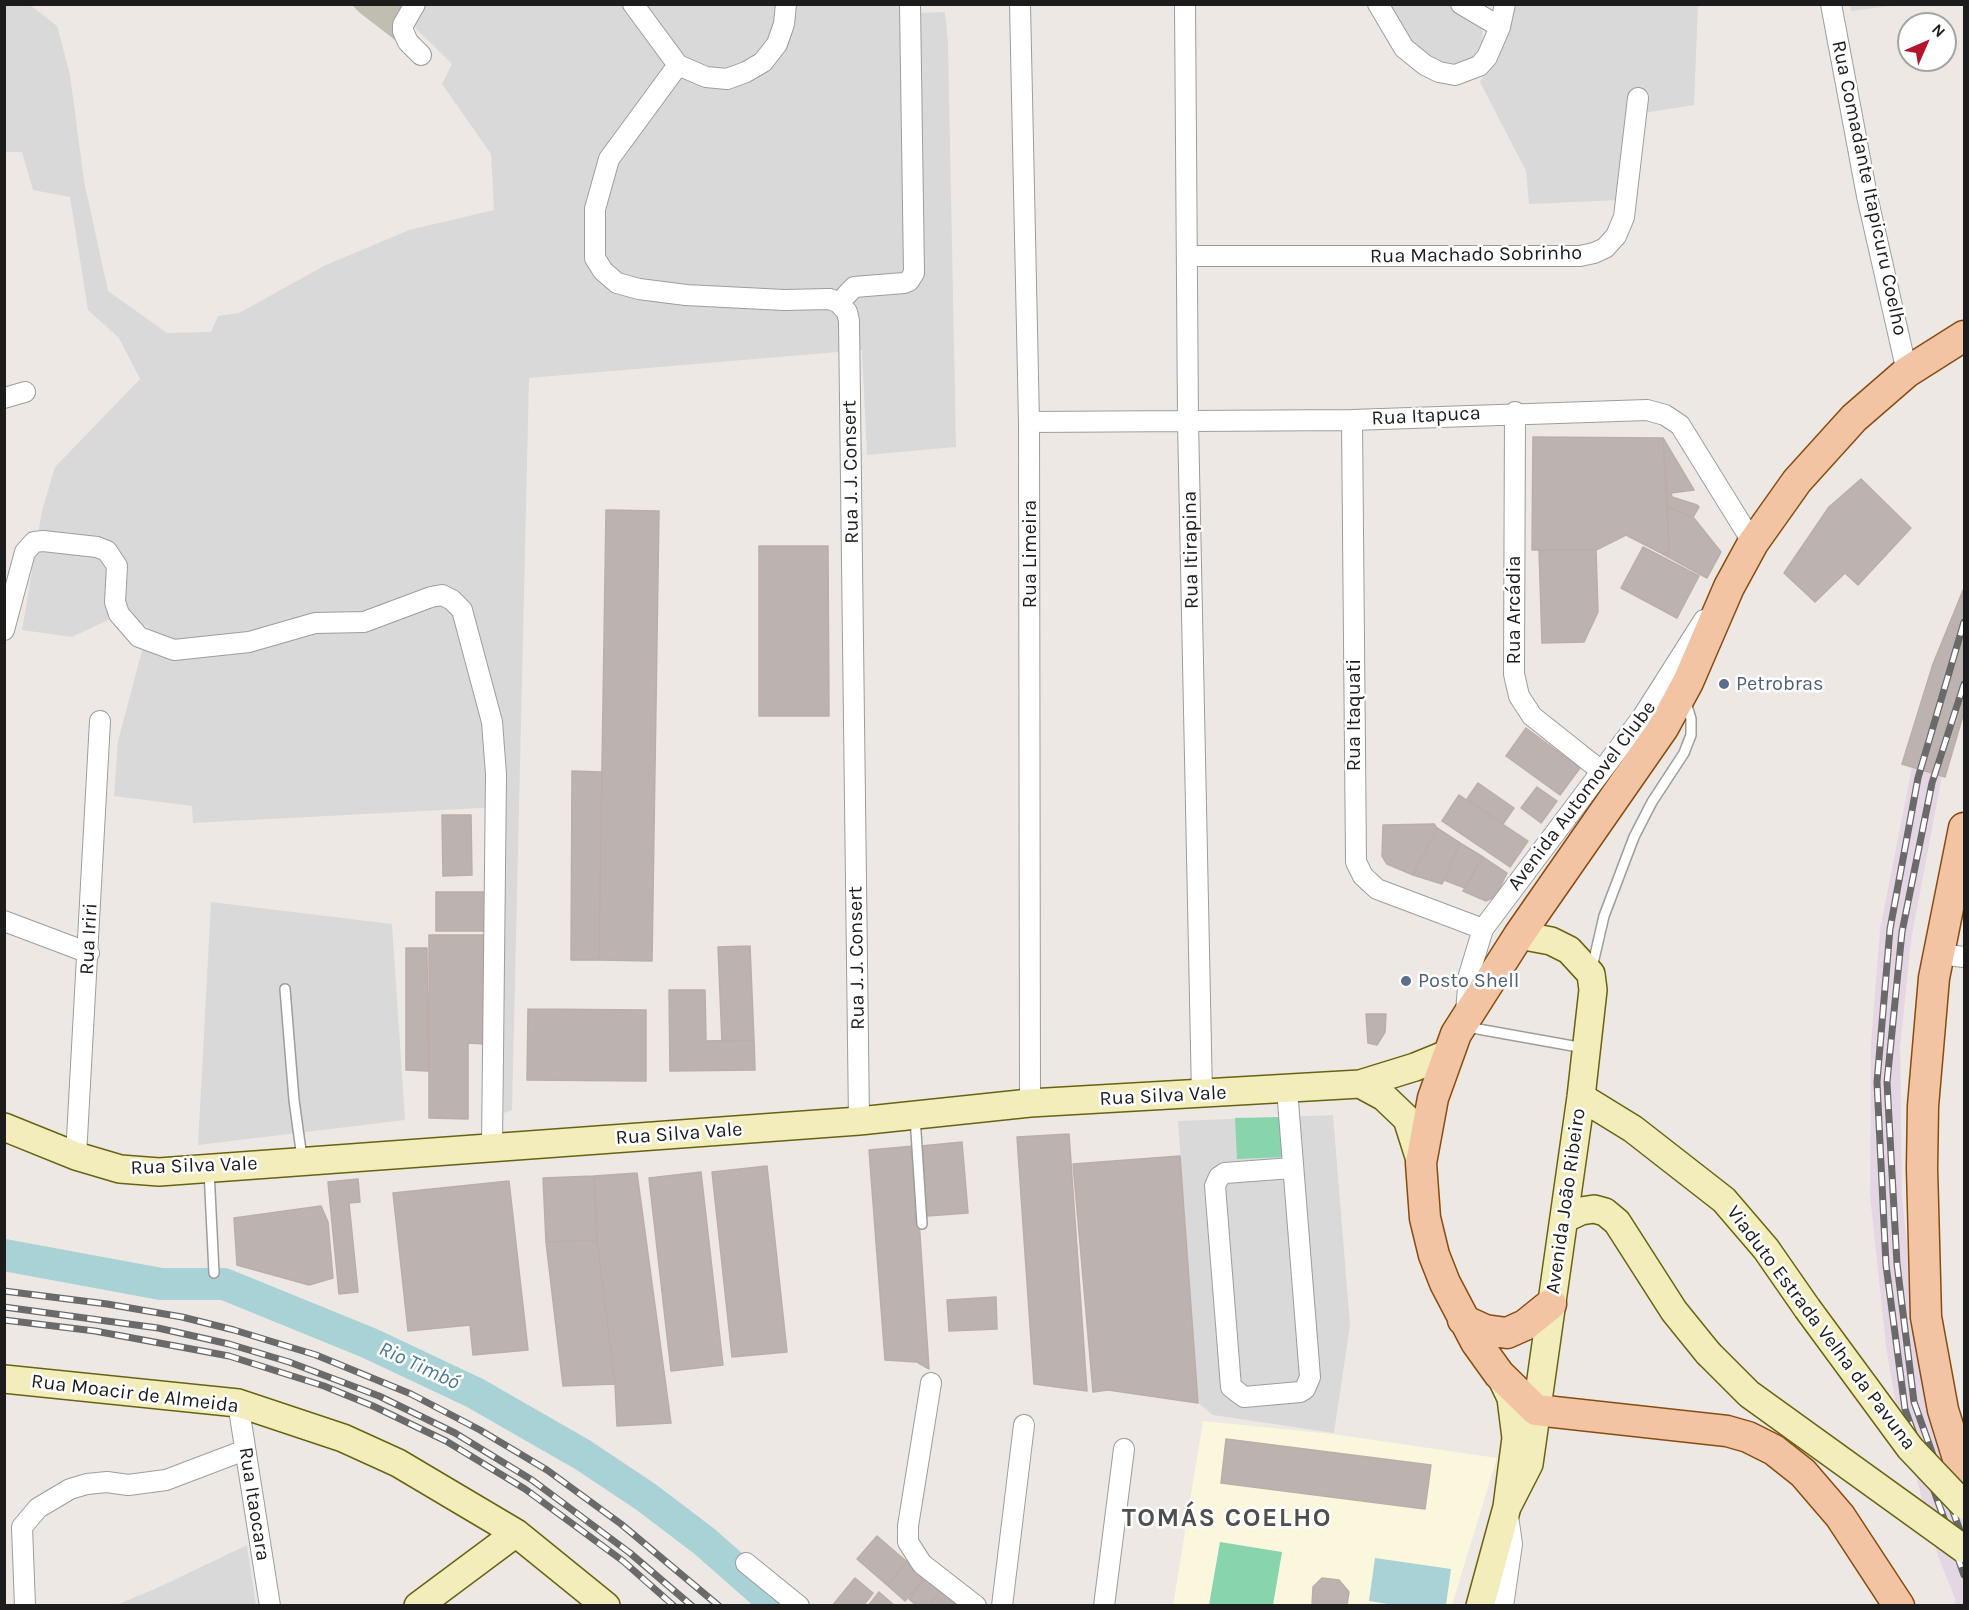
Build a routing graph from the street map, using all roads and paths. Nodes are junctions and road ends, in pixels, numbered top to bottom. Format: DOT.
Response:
graph roads {
  1 [pos="415,4"];
  2 [pos="633,4"];
  3 [pos="786,4"];
  4 [pos="910,4"];
  5 [pos="1020,4"];
  6 [pos="1185,4"];
  7 [pos="1378,4"];
  8 [pos="1461,4"];
  9 [pos="1505,4"];
  10 [pos="1831,4"];
  11 [pos="1500,27"];
  12 [pos="421,55"];
  13 [pos="678,65"];
  14 [pos="1638,98"];
  15 [pos="1189,256"];
  16 [pos="839,303"];
  17 [pos="1965,336"];
  18 [pos="1907,372"];
  19 [pos="25,392"];
  20 [pos="4,398"];
  21 [pos="1515,412"];
  22 [pos="1352,420"];
  23 [pos="1188,421"];
  24 [pos="1029,422"];
  25 [pos="1753,543"];
  26 [pos="1729,587"];
  27 [pos="4,630"];
  28 [pos="1683,691"];
  29 [pos="100,722"];
  30 [pos="1600,770"];
  31 [pos="1965,828"];
  32 [pos="1960,865"];
  33 [pos="4,921"];
  34 [pos="1483,929"];
  35 [pos="1519,935"];
  36 [pos="89,953"];
  37 [pos="1952,956"];
  38 [pos="1591,974"];
  39 [pos="285,989"];
  40 [pos="1463,1021"];
  41 [pos="1586,1048"];
  42 [pos="1447,1054"];
  43 [pos="1360,1084"];
  44 [pos="1287,1089"];
  45 [pos="1202,1095"];
  46 [pos="1581,1097"];
  47 [pos="1030,1103"];
  48 [pos="915,1115"];
  49 [pos="859,1121"];
  50 [pos="4,1127"];
  51 [pos="492,1147"];
  52 [pos="76,1156"];
  53 [pos="303,1161"];
  54 [pos="1421,1163"];
  55 [pos="208,1168"];
  56 [pos="1292,1168"];
  57 [pos="1564,1219"];
  58 [pos="922,1224"];
  59 [pos="214,1273"];
  60 [pos="1551,1304"];
  61 [pos="1463,1320"];
  62 [pos="1500,1375"];
  63 [pos="4,1379"];
  64 [pos="931,1383"];
  65 [pos="238,1404"];
  66 [pos="1536,1410"];
  67 [pos="1024,1425"];
  68 [pos="1124,1449"];
  69 [pos="245,1450"];
  70 [pos="1965,1478"];
  71 [pos="1965,1505"];
  72 [pos="1507,1508"];
  73 [pos="516,1533"];
  74 [pos="1965,1549"];
  75 [pos="746,1563"];
  76 [pos="25,1605"];
  77 [pos="270,1605"];
  78 [pos="417,1605"];
  79 [pos="606,1605"];
  80 [pos="799,1605"];
  81 [pos="976,1605"];
  82 [pos="1002,1605"];
  83 [pos="1104,1605"];
  84 [pos="1480,1605"];
  85 [pos="1503,1605"];
  86 [pos="1899,1605"];
  1 -- 12 [label="street"];
  2 -- 13 [label="street"];
  3 -- 13 [label="street"];
  4 -- 16 [label="street"];
  5 -- 24 [label="street, Rua Limeira"];
  6 -- 15 [label="street, Rua Itirapina"];
  7 -- 11 [label="street"];
  8 -- 11 [label="street"];
  9 -- 11 [label="street"];
  10 -- 18 [label="street, Rua Comadante Itapicuru Coelho"];
  13 -- 16 [label="street"];
  14 -- 15 [label="street, Rua Machado Sobrinho"];
  15 -- 23 [label="street, Rua Itirapina"];
  16 -- 49 [label="street, Rua J. J. Consert"];
  17 -- 18 [label="main road"];
  18 -- 25 [label="main road"];
  19 -- 20 [label="street"];
  21 -- 22 [label="street, Rua Itapuca"];
  21 -- 25 [label="street, Rua Itapuca"];
  21 -- 30 [label="street, Rua Arcádia"];
  22 -- 23 [label="street, Rua Itapuca"];
  22 -- 34 [label="street, Rua Itaquati"];
  23 -- 24 [label="street, Rua Itapuca"];
  23 -- 45 [label="street, Rua Itirapina"];
  24 -- 47 [label="street, Rua Limeira"];
  25 -- 26 [label="main road"];
  26 -- 28 [label="main road"];
  26 -- 30 [label="street, Avenida Automovel Clube"];
  27 -- 51 [label="street"];
  28 -- 35 [label="main road"];
  28 -- 38 [label="lane"];
  29 -- 36 [label="street, Rua Iriri"];
  30 -- 34 [label="street, Avenida Automovel Clube"];
  31 -- 32 [label="main road"];
  32 -- 37 [label="main road"];
  33 -- 36 [label="street"];
  34 -- 40 [label="street, Avenida Automovel Clube"];
  35 -- 38 [label="main road"];
  35 -- 40 [label="main road"];
  36 -- 52 [label="street, Rua Iriri"];
  37 -- 70 [label="main road"];
  38 -- 41 [label="main road, Avenida João Ribeiro"];
  39 -- 53 [label="lane"];
  40 -- 41 [label="lane"];
  40 -- 42 [label="main road"];
  41 -- 46 [label="main road, Avenida João Ribeiro"];
  42 -- 43 [label="main road, Rua Silva Vale"];
  42 -- 54 [label="main road"];
  43 -- 44 [label="main road, Rua Silva Vale"];
  43 -- 54 [label="main road"];
  44 -- 45 [label="main road, Rua Silva Vale"];
  44 -- 56 [label="street"];
  45 -- 47 [label="main road, Rua Silva Vale"];
  46 -- 57 [label="main road, Avenida João Ribeiro"];
  46 -- 71 [label="main road, Viaduto Estrada Velha da Pavuna, bridge"];
  47 -- 48 [label="main road, Rua Silva Vale"];
  48 -- 49 [label="main road, Rua Silva Vale"];
  48 -- 58 [label="lane"];
  49 -- 51 [label="main road, Rua Silva Vale"];
  50 -- 52 [label="main road, Rua Silva Vale"];
  51 -- 53 [label="main road, Rua Silva Vale"];
  52 -- 55 [label="main road, Rua Silva Vale"];
  53 -- 55 [label="main road, Rua Silva Vale"];
  54 -- 61 [label="main road"];
  55 -- 59 [label="lane"];
  56 -- 56 [label="street"];
  57 -- 60 [label="main road, Avenida João Ribeiro"];
  57 -- 74 [label="main road, bridge"];
  60 -- 61 [label="main road"];
  60 -- 66 [label="main road, Avenida João Ribeiro"];
  61 -- 62 [label="main road"];
  62 -- 66 [label="main road"];
  62 -- 72 [label="main road, Avenida João Ribeiro"];
  63 -- 65 [label="main road, Rua Moacir de Almeida"];
  64 -- 81 [label="street"];
  65 -- 69 [label="street, Rua Itaocara"];
  65 -- 73 [label="main road, Rua Moacir de Almeida"];
  66 -- 72 [label="main road, Avenida João Ribeiro"];
  66 -- 86 [label="main road"];
  67 -- 82 [label="street"];
  68 -- 83 [label="street"];
  69 -- 76 [label="street"];
  69 -- 77 [label="street, Rua Itaocara"];
  72 -- 84 [label="main road, Avenida João Ribeiro"];
  72 -- 85 [label="street, Avenida João Ribeiro"];
  73 -- 78 [label="main road"];
  73 -- 79 [label="main road, Rua Moacir de Almeida"];
  75 -- 80 [label="street"];
}
